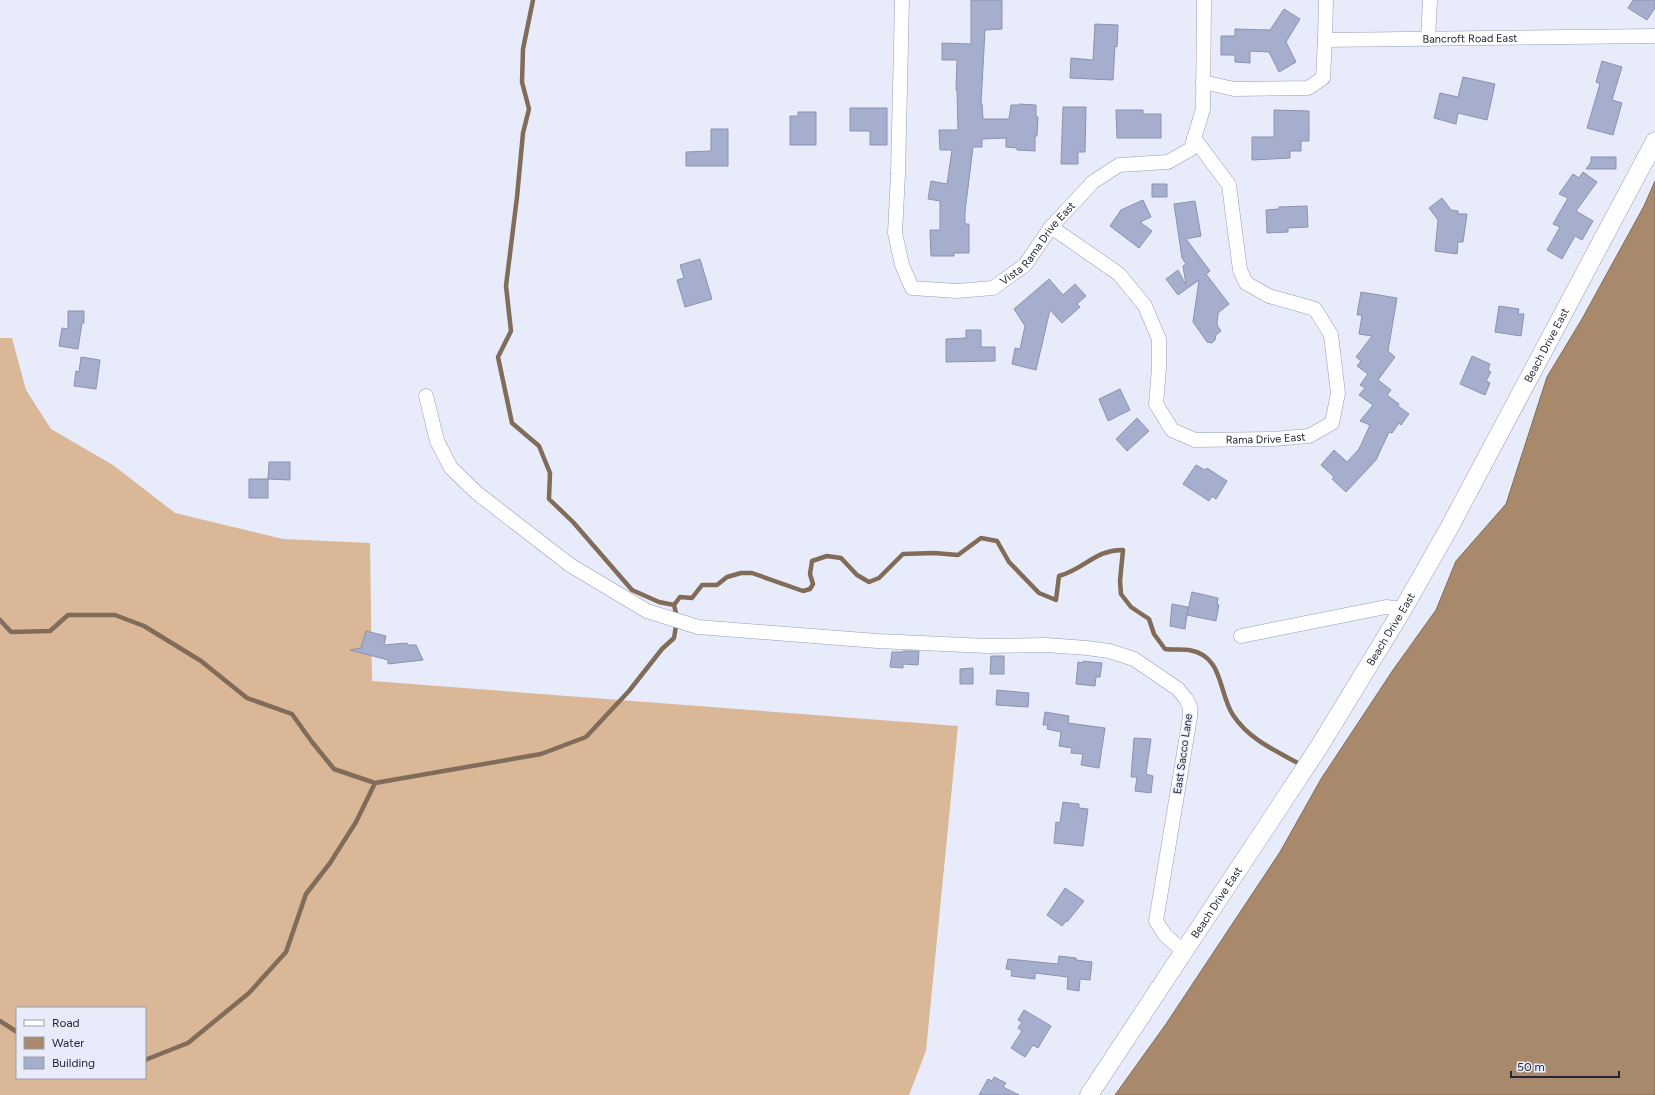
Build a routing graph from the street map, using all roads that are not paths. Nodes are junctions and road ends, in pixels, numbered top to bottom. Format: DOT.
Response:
graph roads {
  1 [pos="902,0"];
  2 [pos="1204,0"];
  3 [pos="1326,0"];
  4 [pos="1430,0"];
  5 [pos="1655,36"];
  6 [pos="1428,39"];
  7 [pos="1325,40"];
  8 [pos="1203,82"];
  9 [pos="1194,138"];
  10 [pos="1655,141"];
  11 [pos="1050,227"];
  12 [pos="426,396"];
  13 [pos="1403,609"];
  14 [pos="1241,636"];
  15 [pos="1184,952"];
  16 [pos="1089,1095"];
  1 -- 11 [label="street, Vista Rama Drive East"];
  2 -- 8 [label="street, Vista Rama Drive East"];
  3 -- 7 [label="street"];
  4 -- 6 [label="street"];
  5 -- 6 [label="street, Bancroft Road East"];
  6 -- 7 [label="street, Bancroft Road East"];
  7 -- 8 [label="street"];
  8 -- 9 [label="street, Vista Rama Drive East"];
  9 -- 11 [label="street, Vista Rama Drive East"];
  9 -- 11 [label="street, Rama Drive East"];
  10 -- 13 [label="main road, Beach Drive East"];
  12 -- 15 [label="street, East Sacco Lane"];
  13 -- 14 [label="street"];
  13 -- 15 [label="main road, Beach Drive East"];
  15 -- 16 [label="main road, Beach Drive East"];
}
